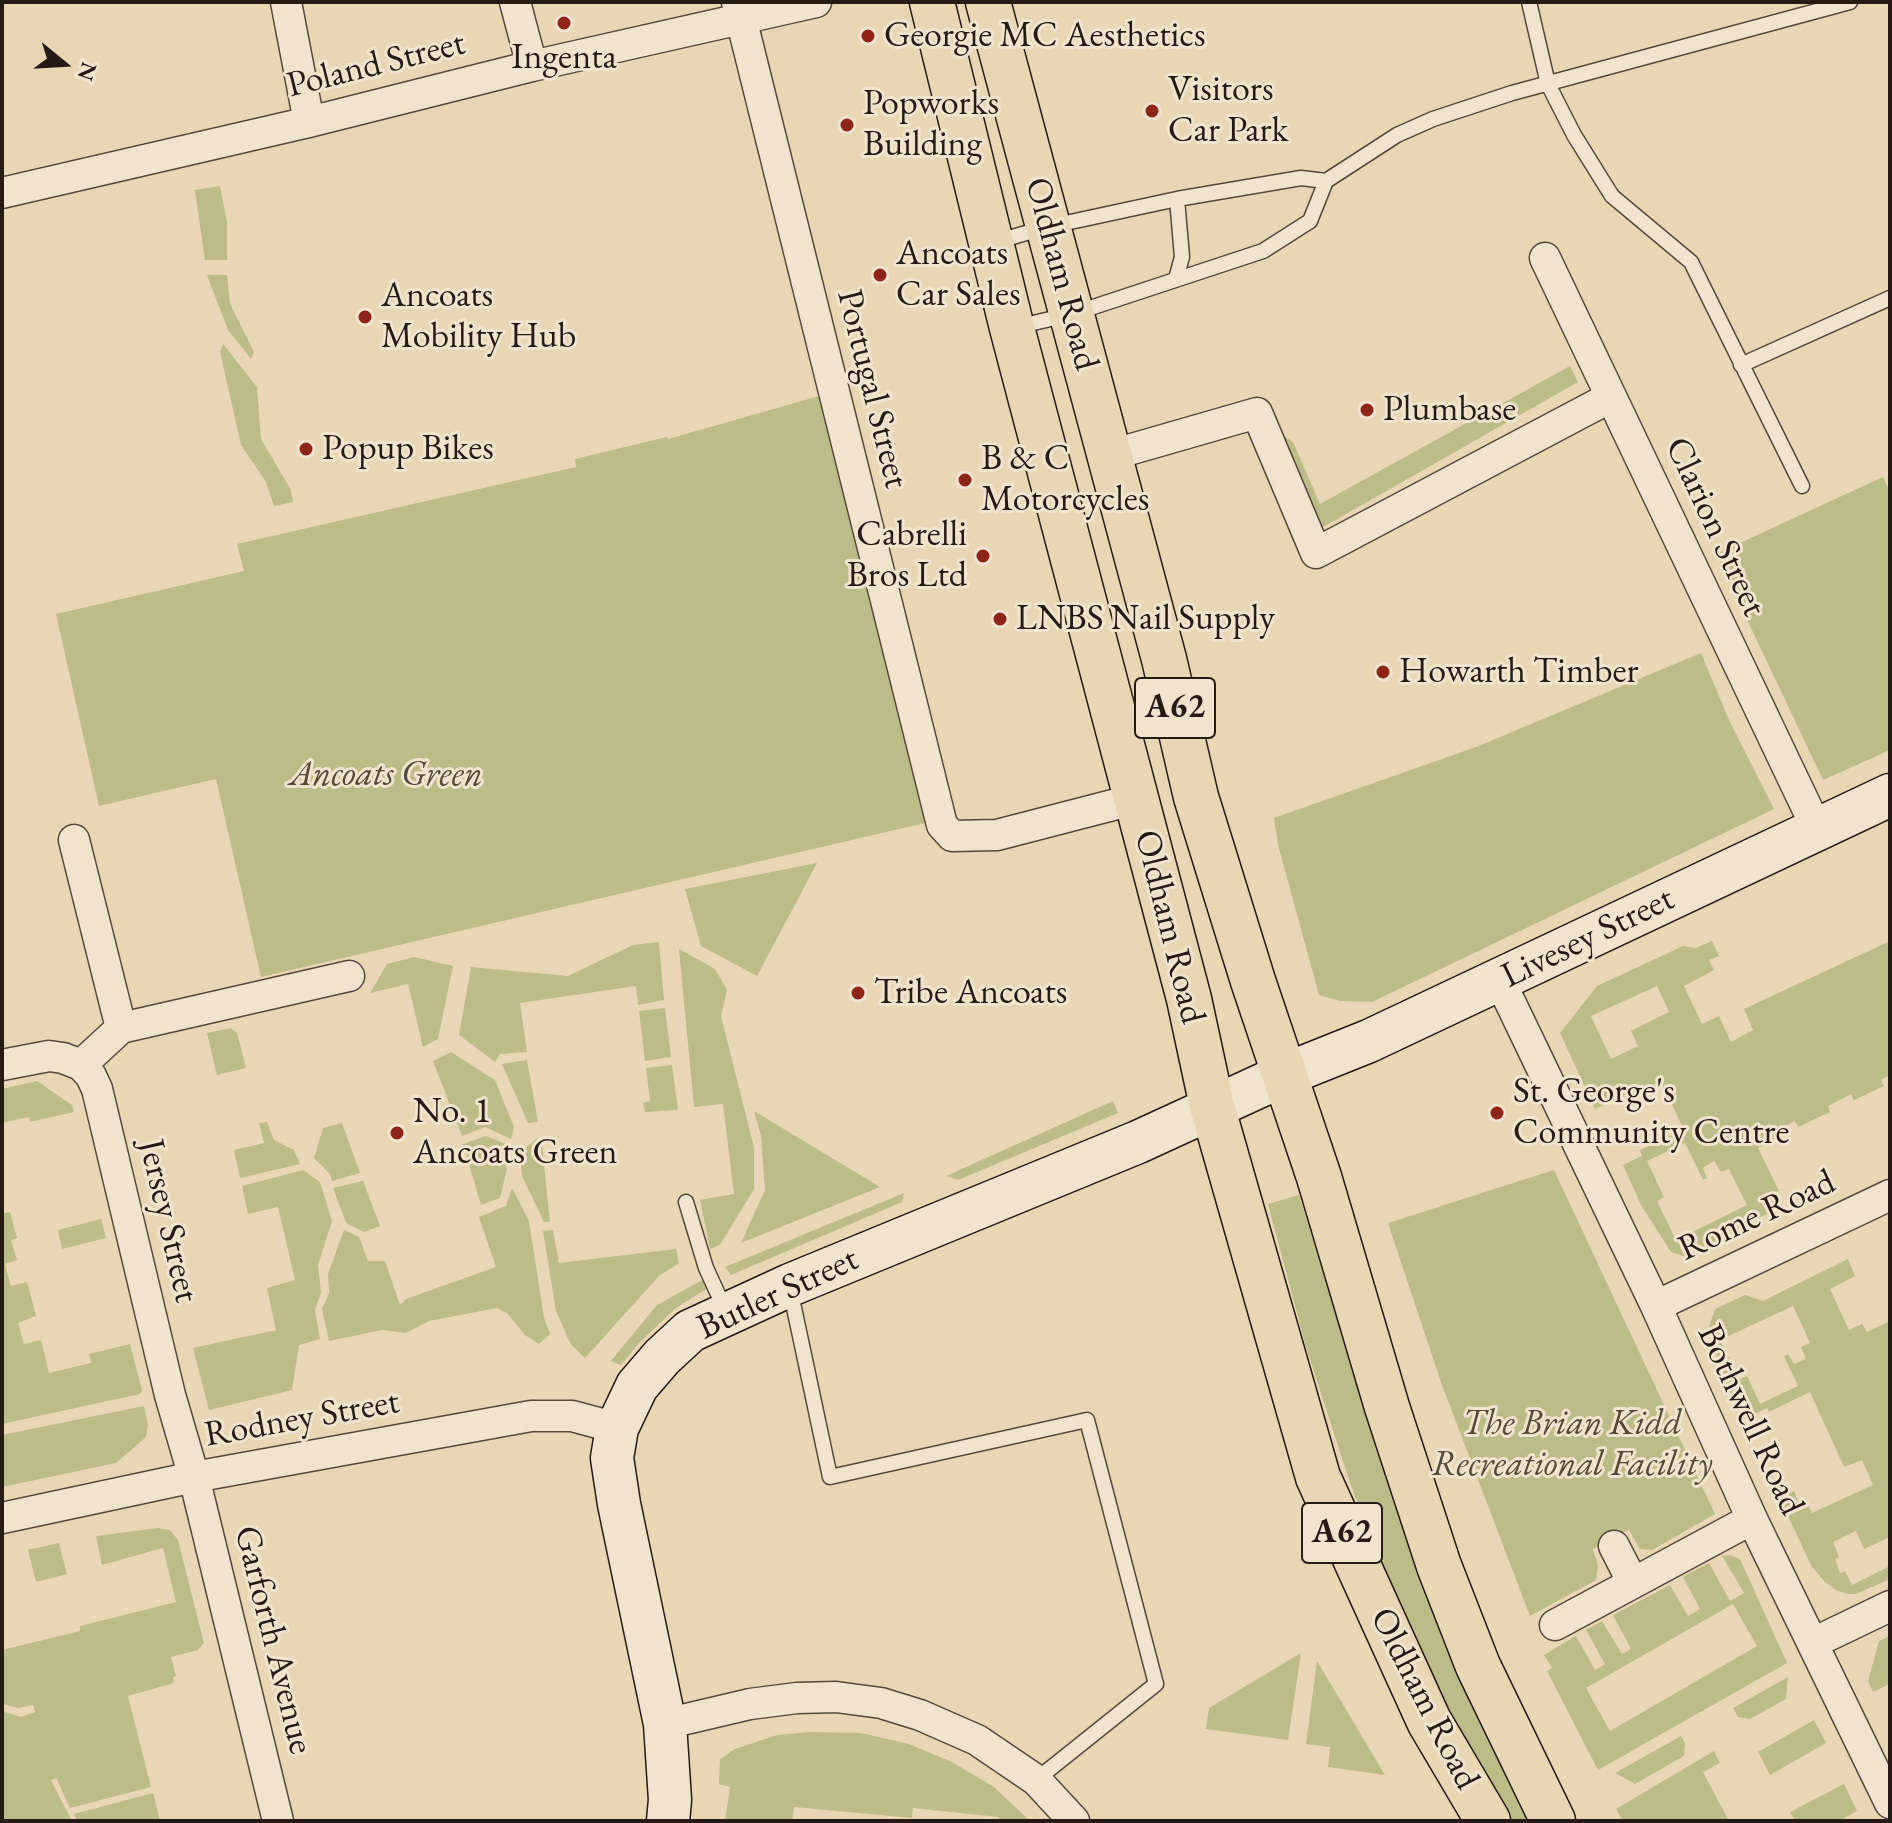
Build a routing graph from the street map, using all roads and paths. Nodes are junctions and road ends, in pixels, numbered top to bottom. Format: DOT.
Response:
graph roads {
  1 [pos="286,2"];
  2 [pos="515,2"];
  3 [pos="816,2"];
  4 [pos="932,2"];
  5 [pos="988,2"];
  6 [pos="1529,2"];
  7 [pos="1850,2"];
  8 [pos="740,10"];
  9 [pos="532,66"];
  10 [pos="1548,84"];
  11 [pos="309,122"];
  12 [pos="1326,181"];
  13 [pos="2,191"];
  14 [pos="1177,199"];
  15 [pos="1047,227"];
  16 [pos="991,243"];
  17 [pos="1545,258"];
  18 [pos="1176,279"];
  19 [pos="1890,298"];
  20 [pos="1072,314"];
  21 [pos="1012,328"];
  22 [pos="1741,365"];
  23 [pos="1611,397"];
  24 [pos="1111,455"];
  25 [pos="1802,486"];
  26 [pos="1890,795"];
  27 [pos="1136,799"];
  28 [pos="1817,829"];
  29 [pos="74,840"];
  30 [pos="349,976"];
  31 [pos="1500,981"];
  32 [pos="121,1028"];
  33 [pos="2,1065"];
  34 [pos="81,1065"];
  35 [pos="1284,1075"];
  36 [pos="1212,1106"];
  37 [pos="1890,1195"];
  38 [pos="686,1202"];
  39 [pos="790,1285"];
  40 [pos="722,1303"];
  41 [pos="1656,1306"];
  42 [pos="617,1428"];
  43 [pos="194,1477"];
  44 [pos="2,1518"];
  45 [pos="1752,1519"];
  46 [pos="1614,1546"];
  47 [pos="1633,1583"];
  48 [pos="1890,1606"];
  49 [pos="1555,1625"];
  50 [pos="1813,1643"];
  51 [pos="665,1724"];
  52 [pos="1036,1780"];
  53 [pos="1890,1803"];
  54 [pos="278,1821"];
  55 [pos="668,1821"];
  56 [pos="1074,1821"];
  57 [pos="1488,1821"];
  58 [pos="1553,1821"];
  1 -- 11 [label="street"];
  2 -- 9 [label="street"];
  3 -- 8 [label="street, Poland Street"];
  4 -- 16 [label="highway, Oldham Road / A62"];
  5 -- 15 [label="highway, Oldham Road / A62"];
  6 -- 10 [label="lane"];
  7 -- 10 [label="lane"];
  8 -- 9 [label="street, Poland Street"];
  8 -- 27 [label="street, Portugal Street"];
  9 -- 11 [label="street, Poland Street"];
  10 -- 12 [label="lane"];
  10 -- 22 [label="lane"];
  11 -- 13 [label="street, Poland Street"];
  12 -- 14 [label="lane"];
  12 -- 18 [label="lane"];
  14 -- 15 [label="lane"];
  14 -- 18 [label="lane"];
  15 -- 16 [label="lane"];
  15 -- 20 [label="highway, Oldham Road / A62"];
  16 -- 21 [label="highway, Oldham Road / A62"];
  17 -- 23 [label="street, Clarion Street"];
  18 -- 20 [label="lane"];
  19 -- 22 [label="lane"];
  20 -- 21 [label="lane"];
  20 -- 24 [label="highway, Oldham Road / A62"];
  21 -- 27 [label="highway, Oldham Road / A62"];
  22 -- 25 [label="lane"];
  23 -- 24 [label="street"];
  23 -- 28 [label="street, Clarion Street"];
  24 -- 35 [label="highway, Oldham Road / A62"];
  26 -- 28 [label="street, Livesey Street"];
  27 -- 36 [label="highway, Oldham Road / A62"];
  28 -- 31 [label="street, Livesey Street"];
  29 -- 32 [label="street"];
  30 -- 32 [label="street"];
  31 -- 35 [label="street, Livesey Street"];
  31 -- 41 [label="street, Bothwell Road"];
  32 -- 34 [label="street"];
  33 -- 34 [label="street"];
  34 -- 43 [label="street, Jersey Street"];
  35 -- 36 [label="street, Livesey Street"];
  35 -- 58 [label="highway, Oldham Road / A62"];
  36 -- 39 [label="street, Butler Street"];
  36 -- 57 [label="highway, Oldham Road / A62"];
  37 -- 41 [label="street, Rome Road"];
  38 -- 40 [label="lane"];
  39 -- 42 [label="street, Butler Street"];
  39 -- 52 [label="lane"];
  41 -- 45 [label="street, Bothwell Road"];
  42 -- 43 [label="street, Rodney Street"];
  42 -- 51 [label="street, Butler Street"];
  43 -- 44 [label="street, Rodney Street"];
  43 -- 54 [label="street, Garforth Avenue"];
  45 -- 47 [label="street"];
  45 -- 50 [label="street, Bothwell Road"];
  46 -- 47 [label="street"];
  47 -- 49 [label="street"];
  48 -- 50 [label="street"];
  50 -- 53 [label="street, Bothwell Road"];
  51 -- 52 [label="street"];
  51 -- 55 [label="street, Butler Street"];
  52 -- 56 [label="street"];
}
